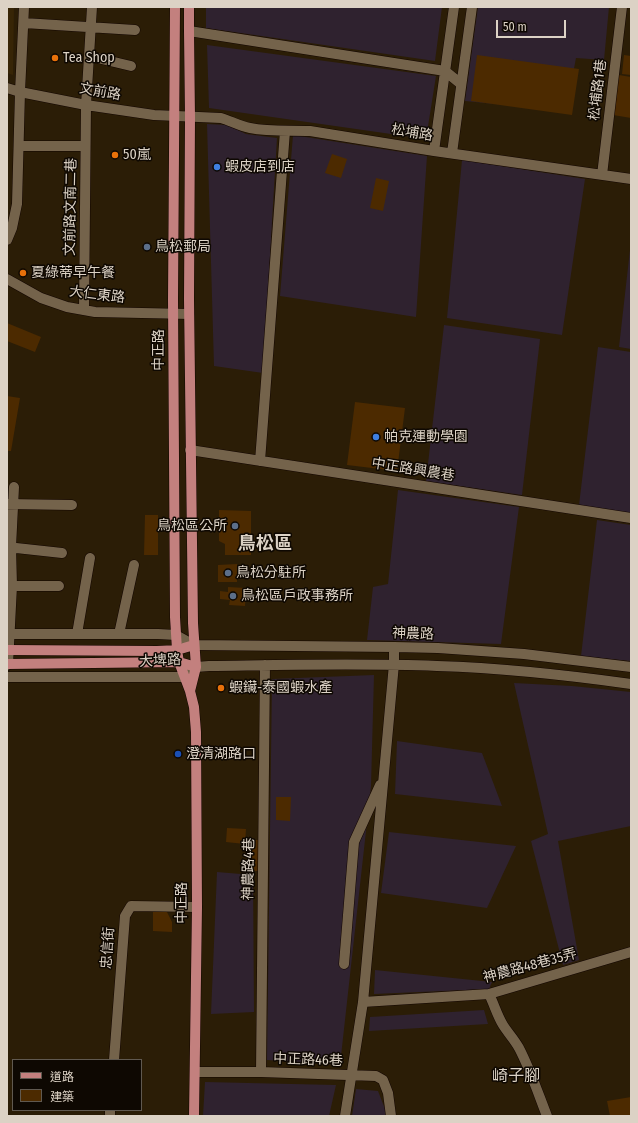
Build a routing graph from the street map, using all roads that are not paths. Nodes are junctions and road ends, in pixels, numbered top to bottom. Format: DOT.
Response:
graph roads {
  1 [pos="24,7"];
  2 [pos="92,7"];
  3 [pos="175,7"];
  4 [pos="189,7"];
  5 [pos="454,7"];
  6 [pos="472,7"];
  7 [pos="622,7"];
  8 [pos="24,23"];
  9 [pos="91,28"];
  10 [pos="135,30"];
  11 [pos="188,31"];
  12 [pos="89,56"];
  13 [pos="131,66"];
  14 [pos="445,71"];
  15 [pos="461,84"];
  16 [pos="7,88"];
  17 [pos="20,92"];
  18 [pos="86,105"];
  19 [pos="174,116"];
  20 [pos="190,117"];
  21 [pos="285,131"];
  22 [pos="18,146"];
  23 [pos="85,146"];
  24 [pos="434,151"];
  25 [pos="452,153"];
  26 [pos="602,175"];
  27 [pos="631,179"];
  28 [pos="7,240"];
  29 [pos="7,279"];
  30 [pos="84,310"];
  31 [pos="173,314"];
  32 [pos="189,314"];
  33 [pos="190,450"];
  34 [pos="260,461"];
  35 [pos="14,487"];
  36 [pos="10,504"];
  37 [pos="72,505"];
  38 [pos="631,518"];
  39 [pos="9,547"];
  40 [pos="62,554"];
  41 [pos="90,558"];
  42 [pos="134,566"];
  43 [pos="12,586"];
  44 [pos="59,586"];
  45 [pos="8,634"];
  46 [pos="77,634"];
  47 [pos="119,634"];
  48 [pos="176,635"];
  49 [pos="194,645"];
  50 [pos="394,647"];
  51 [pos="8,650"];
  52 [pos="177,650"];
  53 [pos="179,662"];
  54 [pos="7,664"];
  55 [pos="394,664"];
  56 [pos="265,665"];
  57 [pos="196,667"];
  58 [pos="631,667"];
  59 [pos="7,677"];
  60 [pos="185,677"];
  61 [pos="631,684"];
  62 [pos="190,691"];
  63 [pos="383,778"];
  64 [pos="197,907"];
  65 [pos="631,952"];
  66 [pos="344,964"];
  67 [pos="490,994"];
  68 [pos="363,1002"];
  69 [pos="114,1059"];
  70 [pos="195,1072"];
  71 [pos="261,1072"];
  72 [pos="351,1075"];
  73 [pos="194,1116"];
  74 [pos="345,1116"];
  75 [pos="391,1116"];
  76 [pos="547,1116"];
  1 -- 8 [label="street"];
  2 -- 9 [label="street, 文前路文南二巷"];
  3 -- 19 [label="main road, 中正路"];
  4 -- 11 [label="main road, 中正路"];
  5 -- 14 [label="street"];
  6 -- 15 [label="street"];
  7 -- 26 [label="street, 松埔路1巷"];
  8 -- 9 [label="street"];
  8 -- 17 [label="street"];
  9 -- 10 [label="street"];
  9 -- 12 [label="street, 文前路文南二巷"];
  11 -- 14 [label="street"];
  11 -- 20 [label="main road, 中正路"];
  12 -- 13 [label="street"];
  12 -- 18 [label="street, 文前路文南二巷"];
  14 -- 15 [label="street"];
  14 -- 24 [label="street"];
  15 -- 25 [label="street"];
  16 -- 17 [label="street, 文前路"];
  17 -- 18 [label="street, 文前路"];
  17 -- 22 [label="street"];
  18 -- 19 [label="street, 文前路"];
  18 -- 23 [label="street, 文前路文南二巷"];
  19 -- 20 [label="street, 文前路"];
  19 -- 31 [label="main road, 中正路"];
  20 -- 21 [label="street, 松埔路"];
  20 -- 32 [label="main road, 中正路"];
  21 -- 24 [label="street, 松埔路"];
  21 -- 34 [label="street"];
  22 -- 23 [label="street"];
  22 -- 28 [label="street"];
  23 -- 30 [label="street, 文前路文南二巷"];
  24 -- 25 [label="street, 松埔路"];
  25 -- 26 [label="street, 松埔路"];
  26 -- 27 [label="street, 松埔路"];
  29 -- 30 [label="street, 大仁東路"];
  30 -- 31 [label="street, 大仁東路"];
  31 -- 32 [label="street, 大仁東路"];
  31 -- 48 [label="main road, 中正路"];
  32 -- 33 [label="main road, 中正路"];
  33 -- 34 [label="street, 中正路興農巷"];
  33 -- 49 [label="main road, 中正路"];
  34 -- 38 [label="street, 中正路興農巷"];
  35 -- 36 [label="street, 大埤路"];
  36 -- 37 [label="street"];
  36 -- 39 [label="street, 大埤路"];
  39 -- 40 [label="street"];
  39 -- 43 [label="street, 大埤路"];
  41 -- 46 [label="street"];
  42 -- 47 [label="street"];
  43 -- 44 [label="street"];
  43 -- 45 [label="street, 大埤路"];
  45 -- 46 [label="street, 大埤路"];
  45 -- 51 [label="street, 大埤路"];
  46 -- 47 [label="street, 大埤路"];
  47 -- 48 [label="street, 大埤路"];
  48 -- 49 [label="street, 大埤路"];
  48 -- 52 [label="main road, 中正路"];
  49 -- 50 [label="street, 神農路"];
  49 -- 52 [label="main road, 大埤路"];
  49 -- 57 [label="main road, 中正路"];
  50 -- 55 [label="street"];
  50 -- 58 [label="street, 神農路"];
  51 -- 52 [label="main road, 大埤路"];
  51 -- 54 [label="street, 大埤路"];
  52 -- 53 [label="main road, 中正路"];
  53 -- 54 [label="main road, 大埤路"];
  53 -- 57 [label="main road, 大埤路"];
  53 -- 60 [label="main road, 中正路"];
  55 -- 56 [label="street"];
  55 -- 61 [label="street"];
  55 -- 63 [label="street"];
  56 -- 57 [label="street"];
  56 -- 71 [label="street, 神農路4巷"];
  57 -- 60 [label="street, 大埤路"];
  57 -- 62 [label="main road, 中正路"];
  59 -- 60 [label="street, 大埤路"];
  60 -- 62 [label="main road, 中正路"];
  62 -- 64 [label="main road, 中正路"];
  63 -- 66 [label="street"];
  63 -- 68 [label="street"];
  64 -- 69 [label="street, 忠信街"];
  64 -- 70 [label="main road, 中正路"];
  65 -- 67 [label="street, 神農路48巷35弄"];
  67 -- 68 [label="street, 神農路48巷35弄"];
  67 -- 76 [label="street"];
  68 -- 72 [label="street"];
  70 -- 71 [label="street, 中正路46巷"];
  70 -- 73 [label="main road, 中正路"];
  71 -- 72 [label="street, 中正路46巷"];
  72 -- 74 [label="street"];
  72 -- 75 [label="street, 中正路46巷"];
}
